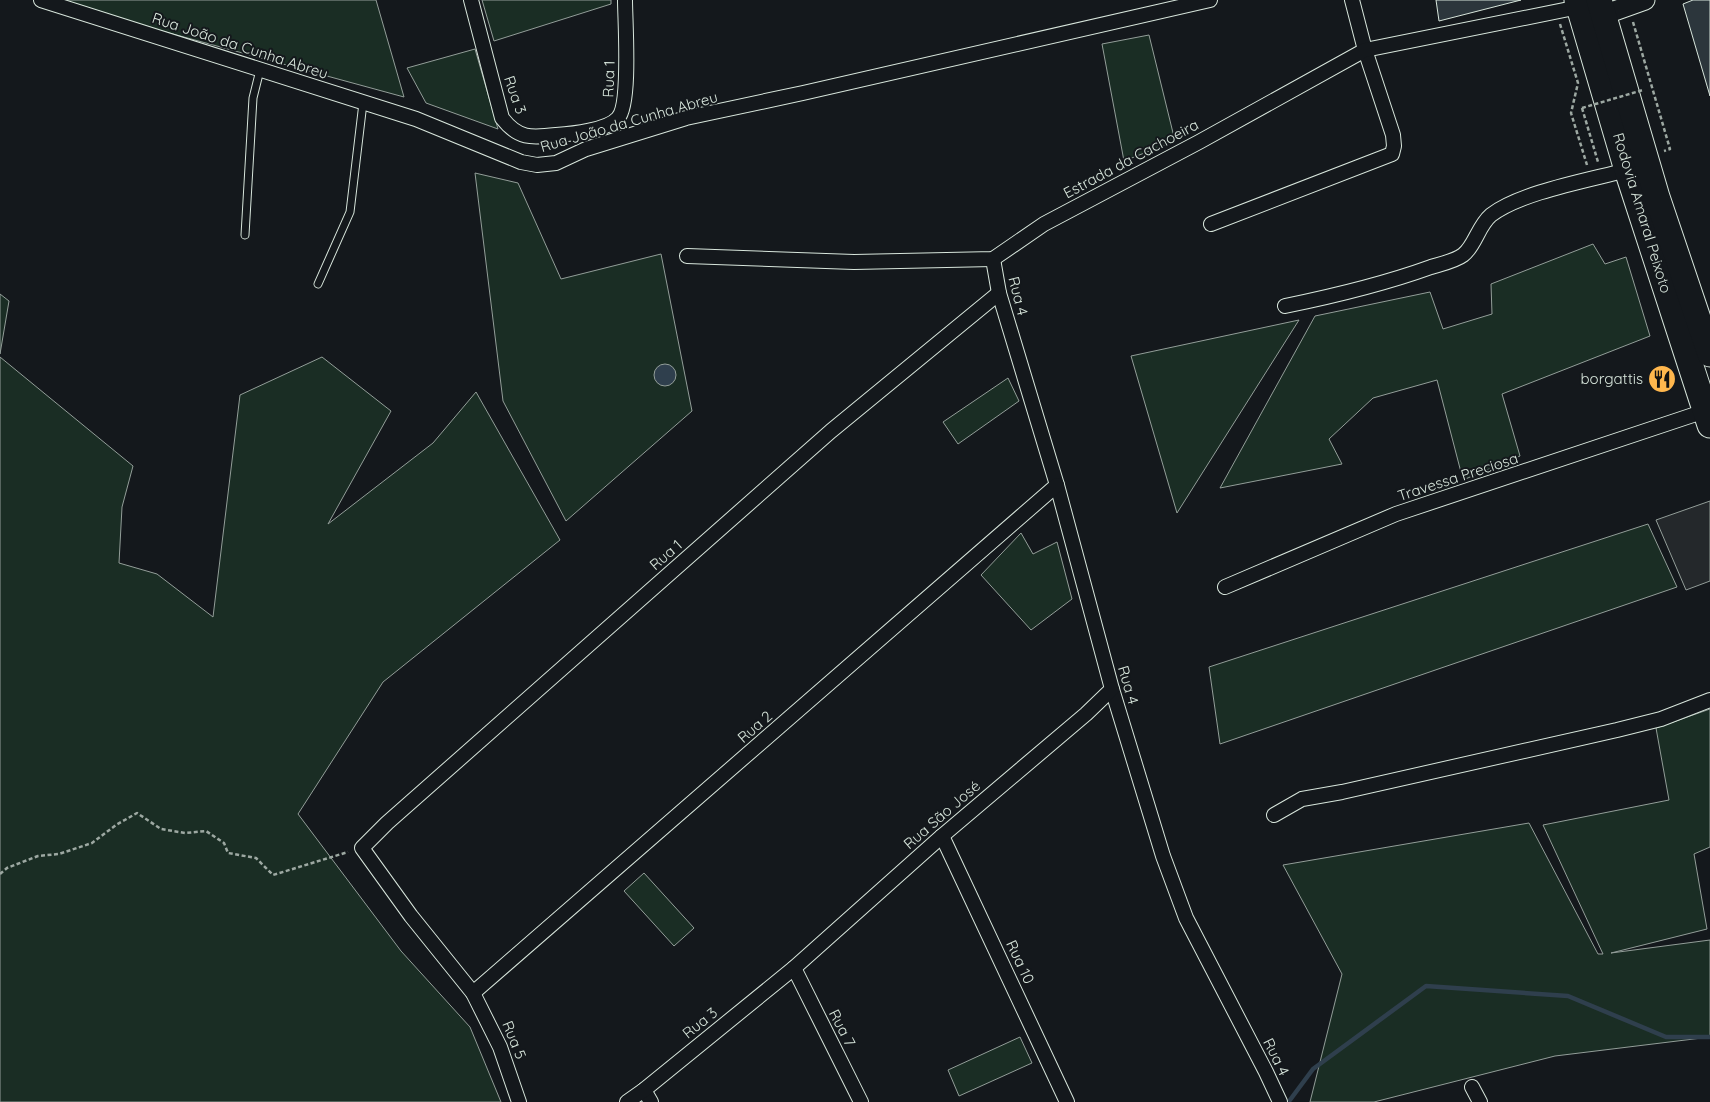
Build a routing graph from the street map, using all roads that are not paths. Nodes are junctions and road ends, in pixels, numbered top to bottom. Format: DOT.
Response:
graph roads {
  1 [pos="41,0"];
  2 [pos="471,0"];
  3 [pos="625,0"];
  4 [pos="1210,0"];
  5 [pos="1352,0"];
  6 [pos="1643,1"];
  7 [pos="1583,7"];
  8 [pos="1365,50"];
  9 [pos="260,70"];
  10 [pos="363,103"];
  11 [pos="582,133"];
  12 [pos="586,149"];
  13 [pos="1627,170"];
  14 [pos="1212,224"];
  15 [pos="245,235"];
  16 [pos="687,256"];
  17 [pos="993,259"];
  18 [pos="318,284"];
  19 [pos="999,293"];
  20 [pos="1285,306"];
  21 [pos="1710,354"];
  22 [pos="1708,418"];
  23 [pos="1057,485"];
  24 [pos="1225,587"];
  25 [pos="1112,689"];
  26 [pos="1710,700"];
  27 [pos="1274,815"];
  28 [pos="942,836"];
  29 [pos="362,848"];
  30 [pos="794,968"];
  31 [pos="473,993"];
  32 [pos="1472,1087"];
  33 [pos="648,1096"];
  34 [pos="519,1102"];
  35 [pos="627,1102"];
  36 [pos="861,1102"];
  37 [pos="1068,1102"];
  38 [pos="1280,1102"];
  39 [pos="1480,1102"];
  1 -- 9 [label="street, Rua João da Cunha Abreu"];
  2 -- 11 [label="street, Rua 3"];
  3 -- 11 [label="street, Rua 1"];
  4 -- 12 [label="street, Rua João da Cunha Abreu"];
  5 -- 8 [label="street"];
  6 -- 7 [label="street"];
  7 -- 8 [label="street, Estrada da Cachoeira"];
  7 -- 13 [label="highway, Rodovia Amaral Peixoto"];
  7 -- 21 [label="highway, Rodovia Amaral Peixoto"];
  8 -- 14 [label="street"];
  8 -- 17 [label="street, Estrada da Cachoeira"];
  9 -- 10 [label="street, Rua João da Cunha Abreu"];
  9 -- 15 [label="lane"];
  10 -- 12 [label="street, Rua João da Cunha Abreu"];
  10 -- 18 [label="lane"];
  11 -- 12 [label="street"];
  13 -- 20 [label="street"];
  13 -- 22 [label="highway, Rodovia Amaral Peixoto"];
  16 -- 17 [label="street"];
  17 -- 19 [label="street, Rua 4"];
  19 -- 23 [label="street, Rua 4"];
  19 -- 29 [label="street, Rua 1"];
  22 -- 24 [label="street, Travessa Preciosa"];
  23 -- 25 [label="street, Rua 4"];
  23 -- 31 [label="street, Rua 2"];
  25 -- 28 [label="street, Rua São José"];
  25 -- 38 [label="street, Rua 4"];
  26 -- 27 [label="street"];
  28 -- 30 [label="street, Rua São José"];
  28 -- 37 [label="street, Rua 10"];
  29 -- 31 [label="street, Rua 5"];
  30 -- 33 [label="street, Rua 3"];
  30 -- 36 [label="street, Rua 7"];
  31 -- 34 [label="street, Rua 5"];
  32 -- 39 [label="street"];
  33 -- 35 [label="street, Rua 3"];
}
